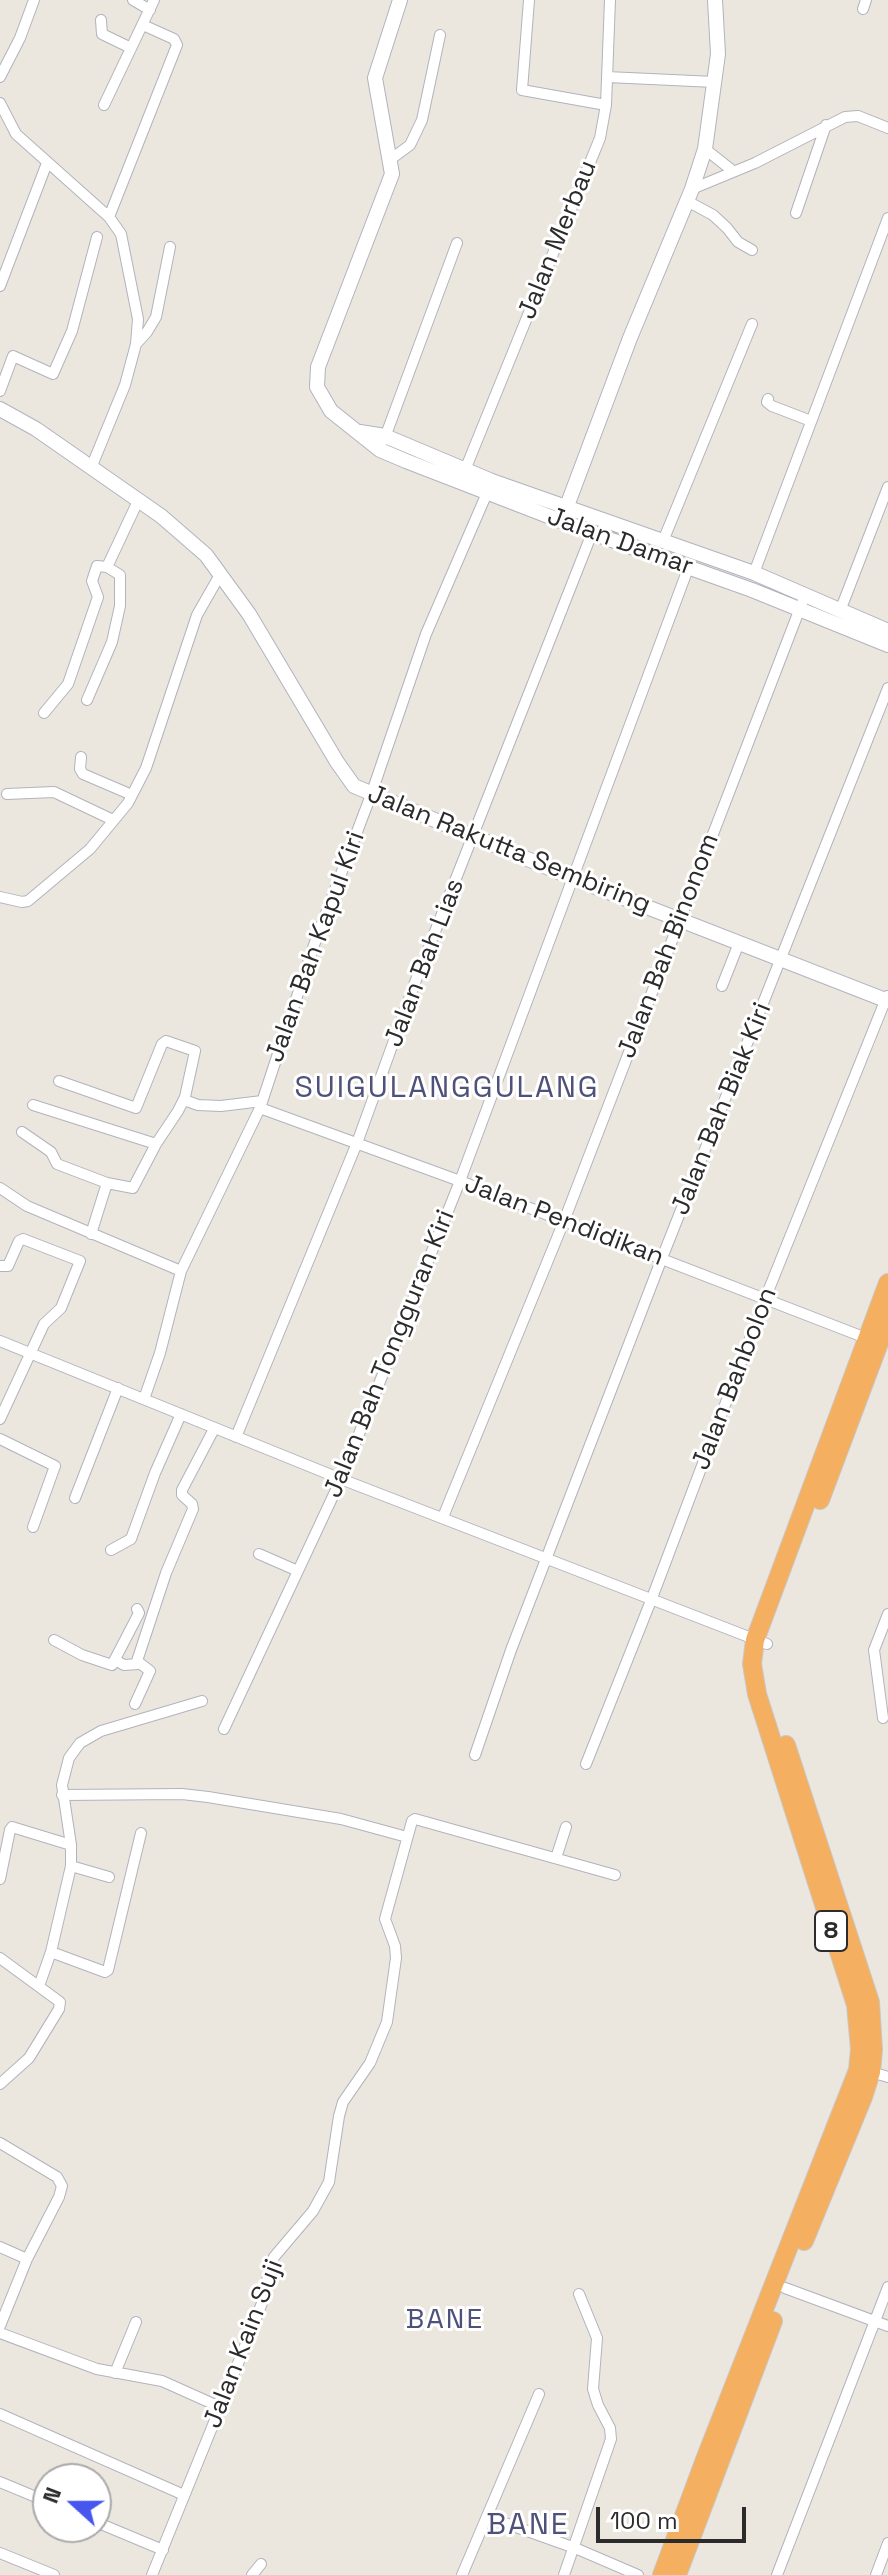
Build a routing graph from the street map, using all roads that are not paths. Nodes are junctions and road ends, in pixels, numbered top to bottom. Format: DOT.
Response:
graph roads {
  1 [pos="34,0"];
  2 [pos="133,0"];
  3 [pos="400,0"];
  4 [pos="529,0"];
  5 [pos="610,0"];
  6 [pos="715,0"];
  7 [pos="152,5"];
  8 [pos="101,20"];
  9 [pos="143,25"];
  10 [pos="440,35"];
  11 [pos="131,48"];
  12 [pos="0,77"];
  13 [pos="607,77"];
  14 [pos="715,82"];
  15 [pos="0,103"];
  16 [pos="104,105"];
  17 [pos="606,105"];
  18 [pos="840,106"];
  19 [pos="845,117"];
  20 [pos="826,125"];
  21 [pos="888,128"];
  22 [pos="705,149"];
  23 [pos="391,159"];
  24 [pos="47,163"];
  25 [pos="733,171"];
  26 [pos="690,195"];
  27 [pos="796,213"];
  28 [pos="109,217"];
  29 [pos="888,218"];
  30 [pos="97,237"];
  31 [pos="457,243"];
  32 [pos="170,247"];
  33 [pos="752,250"];
  34 [pos="0,286"];
  35 [pos="752,324"];
  36 [pos="136,344"];
  37 [pos="0,391"];
  38 [pos="768,399"];
  39 [pos="0,409"];
  40 [pos="811,421"];
  41 [pos="383,443"];
  42 [pos="91,468"];
  43 [pos="465,470"];
  44 [pos="888,487"];
  45 [pos="487,493"];
  46 [pos="138,501"];
  47 [pos="567,506"];
  48 [pos="592,533"];
  49 [pos="663,541"];
  50 [pos="689,566"];
  51 [pos="107,567"];
  52 [pos="221,573"];
  53 [pos="754,573"];
  54 [pos="802,604"];
  55 [pos="840,611"];
  56 [pos="870,631"];
  57 [pos="888,631"];
  58 [pos="888,645"];
  59 [pos="888,688"];
  60 [pos="87,700"];
  61 [pos="44,713"];
  62 [pos="81,757"];
  63 [pos="7,794"];
  64 [pos="132,795"];
  65 [pos="371,795"];
  66 [pos="113,820"];
  67 [pos="474,838"];
  68 [pos="575,879"];
  69 [pos="0,897"];
  70 [pos="679,919"];
  71 [pos="739,943"];
  72 [pos="782,960"];
  73 [pos="722,986"];
  74 [pos="887,998"];
  75 [pos="59,1081"];
  76 [pos="184,1100"];
  77 [pos="261,1104"];
  78 [pos="33,1105"];
  79 [pos="22,1132"];
  80 [pos="357,1143"];
  81 [pos="156,1144"];
  82 [pos="460,1181"];
  83 [pos="107,1183"];
  84 [pos="0,1188"];
  85 [pos="564,1221"];
  86 [pos="91,1234"];
  87 [pos="662,1258"];
  88 [pos="0,1266"];
  89 [pos="181,1271"];
  90 [pos="888,1283"];
  91 [pos="765,1299"];
  92 [pos="888,1319"];
  93 [pos="0,1341"];
  94 [pos="878,1342"];
  95 [pos="29,1352"];
  96 [pos="118,1388"];
  97 [pos="144,1399"];
  98 [pos="181,1414"];
  99 [pos="0,1419"];
  100 [pos="214,1429"];
  101 [pos="236,1437"];
  102 [pos="0,1439"];
  103 [pos="341,1479"];
  104 [pos="75,1498"];
  105 [pos="443,1517"];
  106 [pos="33,1527"];
  107 [pos="111,1550"];
  108 [pos="259,1554"];
  109 [pos="548,1558"];
  110 [pos="298,1571"];
  111 [pos="652,1598"];
  112 [pos="137,1609"];
  113 [pos="888,1614"];
  114 [pos="54,1640"];
  115 [pos="761,1642"];
  116 [pos="115,1660"];
  117 [pos="138,1664"];
  118 [pos="202,1701"];
  119 [pos="135,1704"];
  120 [pos="883,1718"];
  121 [pos="224,1729"];
  122 [pos="475,1755"];
  123 [pos="586,1764"];
  124 [pos="62,1795"];
  125 [pos="566,1827"];
  126 [pos="141,1833"];
  127 [pos="407,1837"];
  128 [pos="71,1845"];
  129 [pos="556,1858"];
  130 [pos="71,1866"];
  131 [pos="615,1875"];
  132 [pos="109,1877"];
  133 [pos="0,1879"];
  134 [pos="51,1952"];
  135 [pos="0,1958"];
  136 [pos="39,1986"];
  137 [pos="880,2075"];
  138 [pos="0,2084"];
  139 [pos="0,2143"];
  140 [pos="0,2247"];
  141 [pos="27,2259"];
  142 [pos="888,2287"];
  143 [pos="785,2288"];
  144 [pos="579,2294"];
  145 [pos="875,2321"];
  146 [pos="136,2322"];
  147 [pos="0,2326"];
  148 [pos="888,2326"];
  149 [pos="0,2333"];
  150 [pos="115,2373"];
  151 [pos="539,2394"];
  152 [pos="220,2407"];
  153 [pos="0,2414"];
  154 [pos="0,2482"];
  155 [pos="32,2495"];
  156 [pos="184,2495"];
  157 [pos="488,2517"];
  158 [pos="112,2529"];
  159 [pos="888,2543"];
  160 [pos="575,2548"];
  161 [pos="163,2550"];
  162 [pos="0,2553"];
  163 [pos="261,2564"];
  164 [pos="54,2575"];
  165 [pos="152,2575"];
  166 [pos="252,2575"];
  167 [pos="462,2575"];
  168 [pos="564,2575"];
  169 [pos="638,2575"];
  170 [pos="662,2575"];
  171 [pos="677,2575"];
  172 [pos="777,2575"];
  173 [pos="876,2575"];
  1 -- 12 [label="street"];
  2 -- 7 [label="street"];
  3 -- 23 [label="street, Jalan Damar"];
  4 -- 17 [label="street"];
  5 -- 13 [label="street, Jalan Merbau"];
  6 -- 14 [label="street"];
  7 -- 9 [label="street"];
  8 -- 11 [label="street"];
  9 -- 11 [label="street"];
  9 -- 28 [label="street"];
  10 -- 23 [label="street"];
  11 -- 16 [label="street"];
  13 -- 14 [label="street"];
  13 -- 17 [label="street, Jalan Merbau"];
  14 -- 22 [label="street"];
  15 -- 24 [label="street"];
  17 -- 43 [label="street, Jalan Merbau"];
  18 -- 19 [label="street"];
  19 -- 20 [label="street"];
  19 -- 21 [label="street"];
  20 -- 25 [label="street"];
  20 -- 27 [label="street"];
  22 -- 25 [label="street"];
  22 -- 26 [label="street"];
  23 -- 41 [label="street, Jalan Damar"];
  24 -- 28 [label="street"];
  24 -- 34 [label="street"];
  25 -- 26 [label="street"];
  26 -- 33 [label="street"];
  26 -- 47 [label="street"];
  28 -- 36 [label="street"];
  29 -- 40 [label="street"];
  30 -- 37 [label="street"];
  31 -- 41 [label="street"];
  32 -- 36 [label="street"];
  35 -- 49 [label="street"];
  36 -- 42 [label="street"];
  38 -- 40 [label="street"];
  39 -- 42 [label="street, Jalan Rakutta Sembiring"];
  40 -- 53 [label="street"];
  41 -- 43 [label="street, Jalan Damar"];
  41 -- 45 [label="street, Jalan Damar"];
  42 -- 46 [label="street, Jalan Rakutta Sembiring"];
  43 -- 47 [label="street, Jalan Damar"];
  44 -- 55 [label="street"];
  45 -- 48 [label="street, Jalan Damar"];
  45 -- 65 [label="street, Jalan Bah Kapul Kiri"];
  46 -- 51 [label="street"];
  46 -- 52 [label="street, Jalan Rakutta Sembiring"];
  47 -- 49 [label="street, Jalan Damar"];
  48 -- 50 [label="street, Jalan Damar"];
  48 -- 67 [label="street, Jalan Bah Lias"];
  49 -- 53 [label="street, Jalan Damar"];
  50 -- 54 [label="street, Jalan Damar"];
  50 -- 68 [label="street, Jalan Bah Tongguran Kiri"];
  51 -- 60 [label="street"];
  51 -- 61 [label="street"];
  52 -- 64 [label="street"];
  52 -- 65 [label="street, Jalan Rakutta Sembiring"];
  53 -- 54 [label="street, Jalan Damar"];
  54 -- 55 [label="street, Jalan Damar"];
  54 -- 56 [label="street, Jalan Damar"];
  54 -- 70 [label="street, Jalan Bah Binonom"];
  55 -- 56 [label="street, Jalan Damar"];
  56 -- 57 [label="street, Jalan Damar"];
  56 -- 58 [label="street, Jalan Damar"];
  59 -- 72 [label="street, Jalan Bah Biak Kiri"];
  62 -- 64 [label="street"];
  63 -- 66 [label="street"];
  64 -- 66 [label="street"];
  65 -- 67 [label="street, Jalan Rakutta Sembiring"];
  65 -- 77 [label="street, Jalan Bah Kapul Kiri"];
  66 -- 69 [label="street"];
  67 -- 68 [label="street, Jalan Rakutta Sembiring"];
  67 -- 80 [label="street, Jalan Bah Lias"];
  68 -- 70 [label="street, Jalan Rakutta Sembiring"];
  68 -- 82 [label="street, Jalan Bah Tongguran Kiri"];
  70 -- 71 [label="street, Jalan Rakutta Sembiring"];
  70 -- 85 [label="street, Jalan Bah Binonom"];
  71 -- 72 [label="street, Jalan Rakutta Sembiring"];
  71 -- 73 [label="street"];
  72 -- 74 [label="street, Jalan Rakutta Sembiring"];
  72 -- 87 [label="street, Jalan Bah Biak Kiri"];
  74 -- 91 [label="street, Jalan Bahbolon"];
  75 -- 76 [label="street"];
  76 -- 77 [label="street"];
  76 -- 81 [label="street"];
  77 -- 80 [label="street, Jalan Pendidikan"];
  77 -- 89 [label="street, Jalan Bah Kapul Kiri"];
  78 -- 81 [label="street"];
  79 -- 83 [label="street"];
  80 -- 82 [label="street, Jalan Pendidikan"];
  80 -- 101 [label="street, Jalan Bah Lias"];
  81 -- 83 [label="street"];
  82 -- 85 [label="street, Jalan Pendidikan"];
  82 -- 103 [label="street, Jalan Bah Tongguran Kiri"];
  83 -- 86 [label="street"];
  84 -- 86 [label="street"];
  85 -- 87 [label="street, Jalan Pendidikan"];
  85 -- 105 [label="street, Jalan Bah Binonom"];
  86 -- 89 [label="street"];
  87 -- 91 [label="street, Jalan Pendidikan"];
  87 -- 109 [label="street, Jalan Bah Biak Kiri"];
  88 -- 95 [label="street"];
  89 -- 97 [label="street, Jalan Bah Kapul Kiri"];
  90 -- 94 [label="highway, 8"];
  91 -- 94 [label="street, Jalan Pendidikan"];
  91 -- 111 [label="street, Jalan Bahbolon"];
  92 -- 94 [label="highway, 8"];
  93 -- 95 [label="street"];
  94 -- 115 [label="highway, 8"];
  95 -- 96 [label="street"];
  95 -- 99 [label="street"];
  96 -- 97 [label="street"];
  96 -- 104 [label="street"];
  97 -- 98 [label="street"];
  98 -- 100 [label="street"];
  98 -- 107 [label="street"];
  100 -- 101 [label="street"];
  100 -- 117 [label="street"];
  101 -- 103 [label="street"];
  102 -- 106 [label="street"];
  103 -- 105 [label="street"];
  103 -- 110 [label="street, Jalan Bah Tongguran Kiri"];
  105 -- 109 [label="street"];
  108 -- 110 [label="street"];
  109 -- 111 [label="street"];
  109 -- 122 [label="street, Jalan Bah Biak Kiri"];
  110 -- 121 [label="street, Jalan Bah Tongguran Kiri"];
  111 -- 115 [label="street"];
  111 -- 123 [label="street, Jalan Bahbolon"];
  112 -- 116 [label="street"];
  113 -- 120 [label="street"];
  114 -- 116 [label="street"];
  115 -- 137 [label="highway, 8"];
  115 -- 170 [label="highway, 8"];
  116 -- 117 [label="street"];
  117 -- 119 [label="street"];
  118 -- 124 [label="street"];
  124 -- 127 [label="street"];
  124 -- 128 [label="street"];
  125 -- 129 [label="street"];
  126 -- 134 [label="street"];
  127 -- 129 [label="street"];
  127 -- 152 [label="street, Jalan Kain Suji"];
  128 -- 130 [label="street"];
  128 -- 133 [label="street"];
  129 -- 131 [label="street"];
  130 -- 132 [label="street"];
  130 -- 134 [label="street"];
  134 -- 136 [label="street"];
  135 -- 136 [label="street"];
  136 -- 138 [label="street"];
  137 -- 143 [label="highway, 8"];
  139 -- 141 [label="street"];
  140 -- 141 [label="street"];
  141 -- 147 [label="street"];
  142 -- 145 [label="street"];
  143 -- 145 [label="street"];
  143 -- 171 [label="highway, 8"];
  144 -- 160 [label="street"];
  145 -- 148 [label="street"];
  145 -- 172 [label="street"];
  146 -- 150 [label="street"];
  149 -- 150 [label="street"];
  150 -- 152 [label="street"];
  151 -- 157 [label="street"];
  152 -- 156 [label="street, Jalan Kain Suji"];
  153 -- 156 [label="street"];
  154 -- 155 [label="street"];
  156 -- 161 [label="street, Jalan Kain Suji"];
  157 -- 160 [label="street"];
  157 -- 167 [label="street"];
  158 -- 161 [label="street"];
  159 -- 173 [label="street"];
  160 -- 168 [label="street"];
  160 -- 169 [label="street"];
  161 -- 165 [label="street, Jalan Kain Suji"];
  162 -- 164 [label="street"];
  163 -- 166 [label="street"];
}
